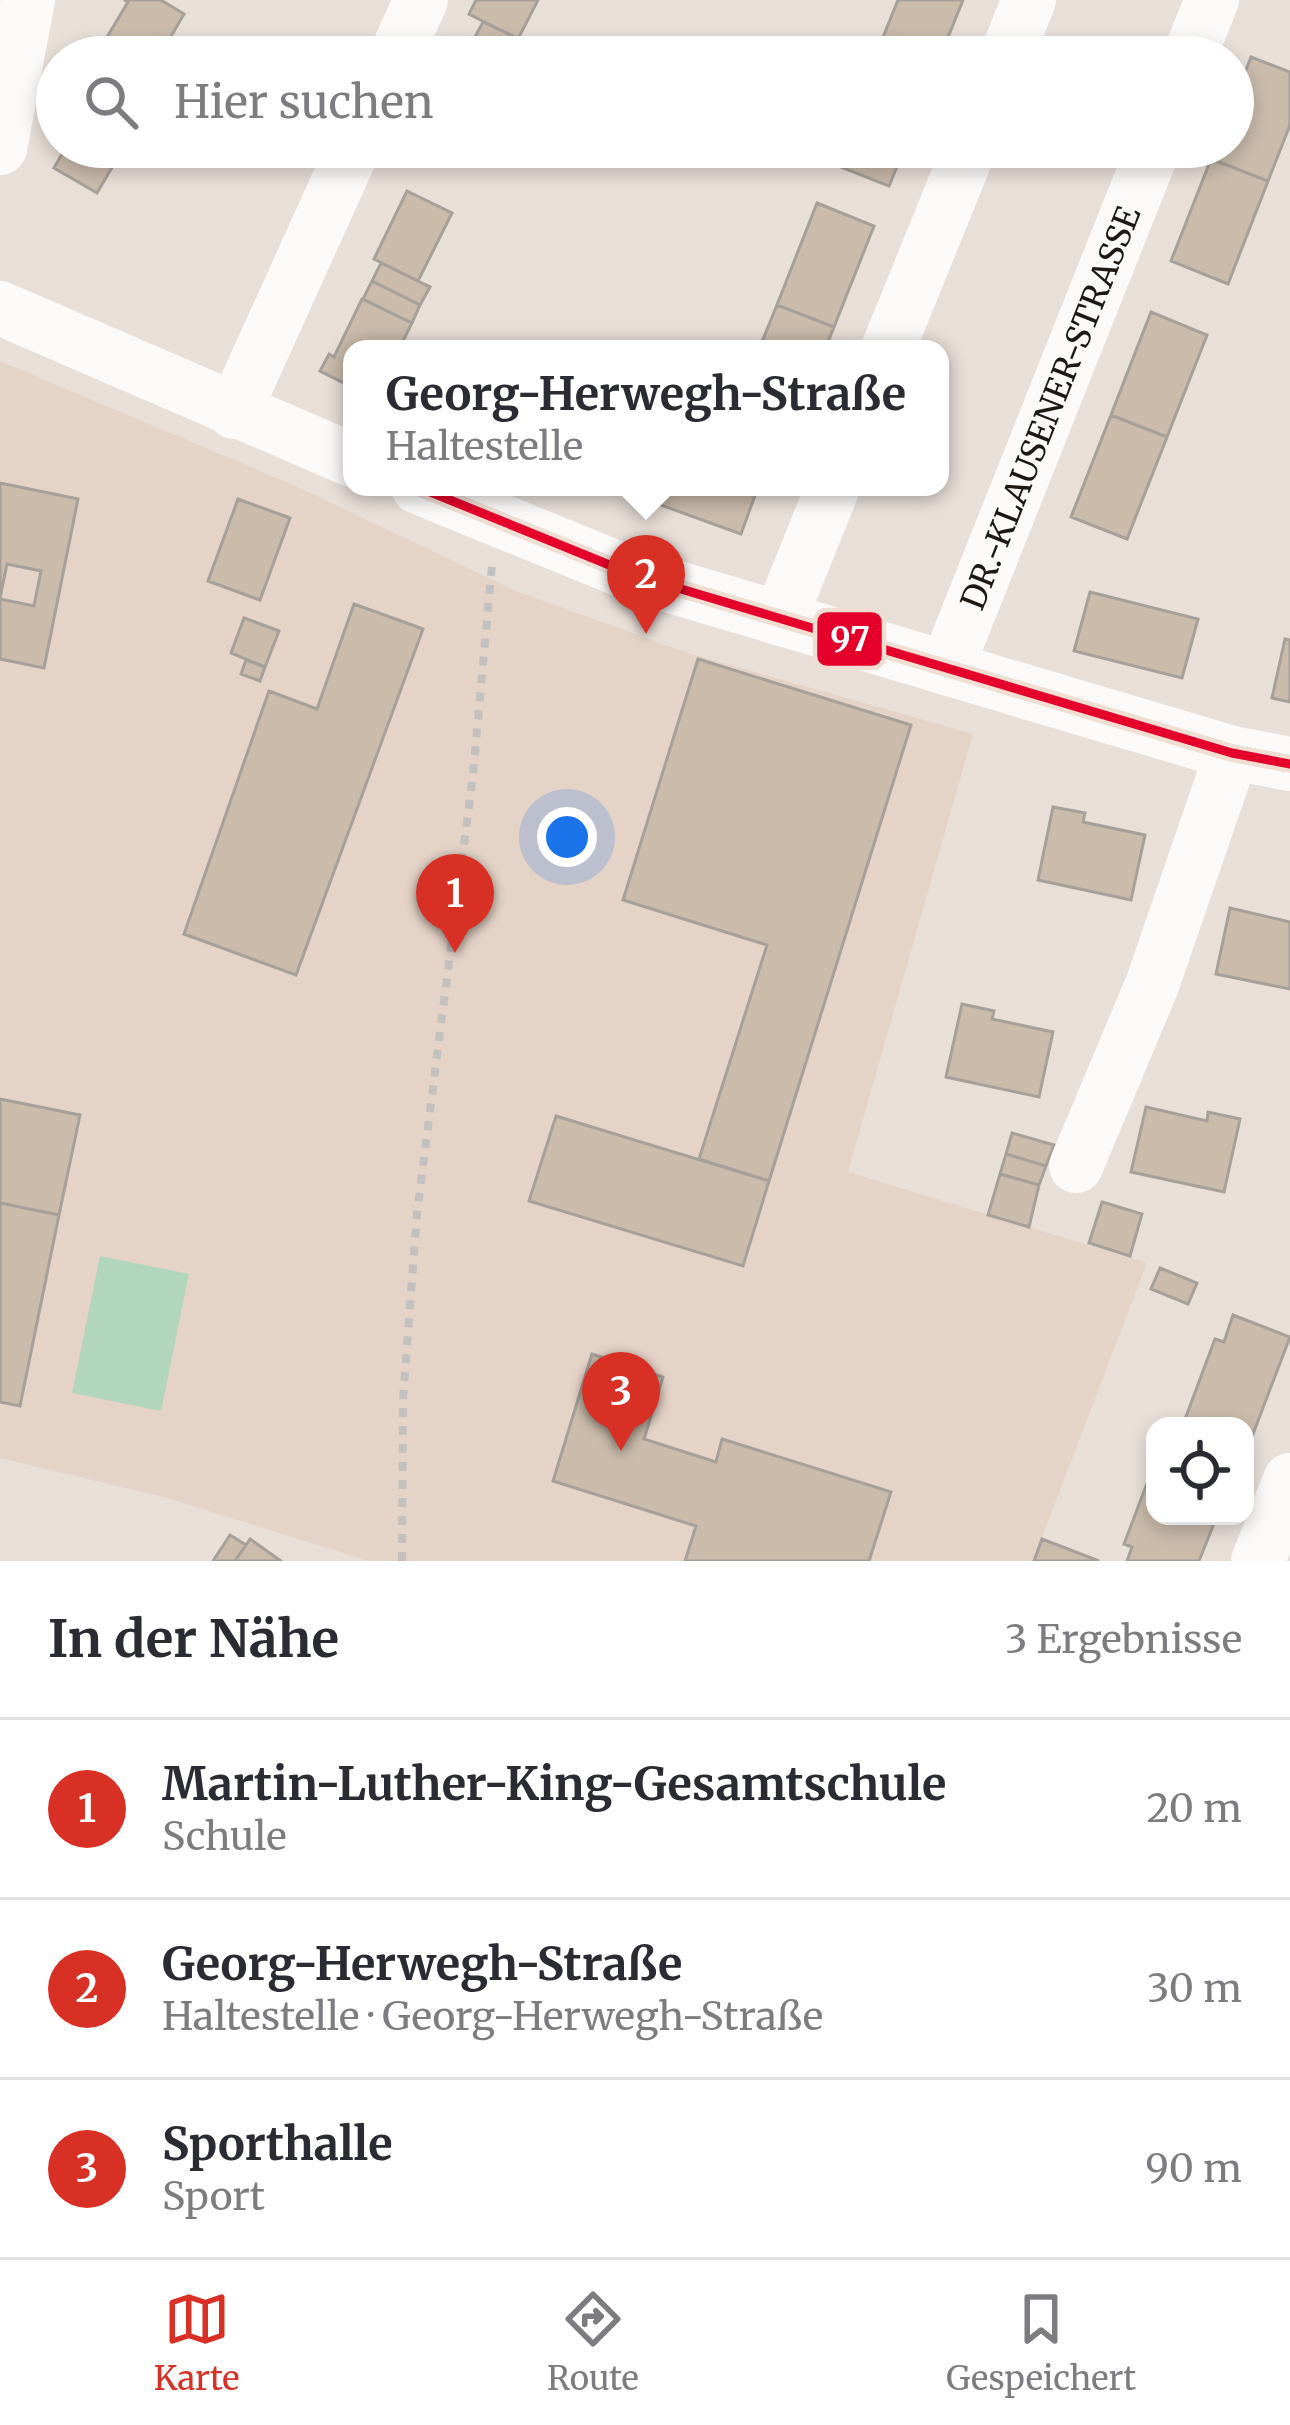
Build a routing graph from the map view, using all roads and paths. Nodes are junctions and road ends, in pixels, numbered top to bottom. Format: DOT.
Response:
graph roads {
  1 [pos="28,0"];
  2 [pos="421,0"];
  3 [pos="1029,0"];
  4 [pos="1212,0"];
  5 [pos="405,36"];
  6 [pos="1014,36"];
  7 [pos="1197,36"];
  8 [pos="0,148"];
  9 [pos="344,168"];
  10 [pos="961,168"];
  11 [pos="1146,168"];
  12 [pos="0,308"];
  13 [pos="892,340"];
  14 [pos="234,412"];
  15 [pos="343,456"];
  16 [pos="440,496"];
  17 [pos="828,496"];
  18 [pos="496,519"];
  19 [pos="779,619"];
  20 [pos="947,667"];
  21 [pos="1232,753"];
  22 [pos="1290,764"];
  23 [pos="1076,1166"];
  24 [pos="1290,1480"];
  25 [pos="1272,1546"];
  26 [pos="402,1561"];
  1 -- 8 [label="street"];
  2 -- 5 [label="street"];
  3 -- 6 [label="street"];
  4 -- 7 [label="street"];
  9 -- 14 [label="street"];
  10 -- 13 [label="street"];
  11 -- 20 [label="street, DR.-KLAUSENER-STRASSE"];
  12 -- 14 [label="street"];
  14 -- 15 [label="street"];
  16 -- 18 [label="street"];
  17 -- 19 [label="street"];
  18 -- 19 [label="street"];
  18 -- 26 [label="path"];
  19 -- 20 [label="street"];
  20 -- 21 [label="street"];
  21 -- 22 [label="street"];
  21 -- 23 [label="street"];
  24 -- 25 [label="street"];
}
